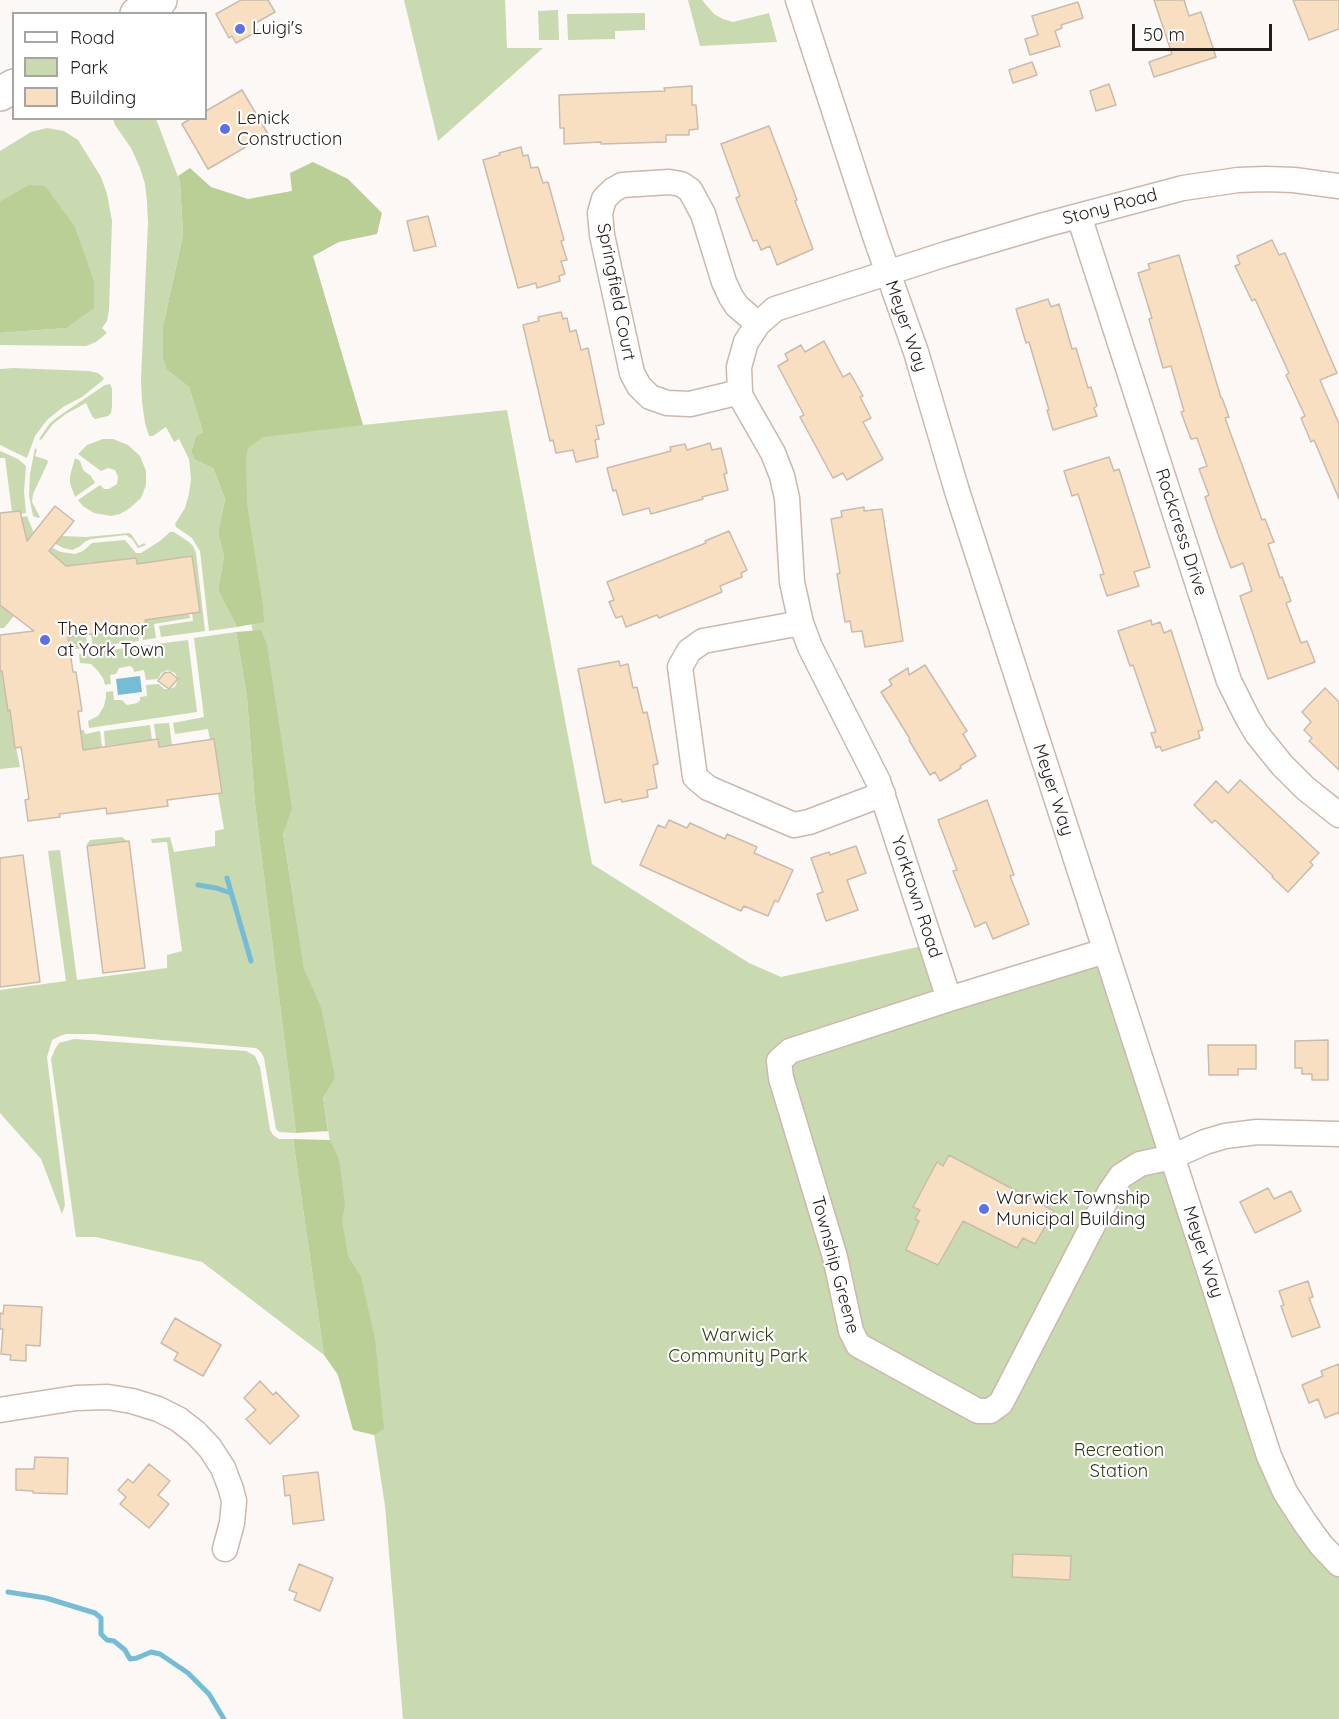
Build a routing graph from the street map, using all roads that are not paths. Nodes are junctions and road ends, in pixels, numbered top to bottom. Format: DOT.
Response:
graph roads {
  1 [pos="160,0"];
  2 [pos="798,0"];
  3 [pos="140,12"];
  4 [pos="1339,186"];
  5 [pos="1079,216"];
  6 [pos="888,273"];
  7 [pos="758,324"];
  8 [pos="740,392"];
  9 [pos="801,622"];
  10 [pos="881,788"];
  11 [pos="1339,815"];
  12 [pos="1105,951"];
  13 [pos="949,999"];
  14 [pos="1339,1134"];
  15 [pos="1172,1157"];
  16 [pos="0,1410"];
  17 [pos="225,1549"];
  18 [pos="1339,1564"];
  1 -- 3 [label="highway"];
  2 -- 6 [label="street, Meyer Way"];
  4 -- 5 [label="street, Stony Road"];
  5 -- 6 [label="street, Stony Road"];
  5 -- 11 [label="street, Rockcress Drive"];
  6 -- 7 [label="street"];
  6 -- 12 [label="street, Meyer Way"];
  7 -- 8 [label="street"];
  7 -- 8 [label="street, Springfield Court"];
  8 -- 9 [label="street, Yorktown Road"];
  9 -- 10 [label="street, Yorktown Road"];
  9 -- 10 [label="street"];
  10 -- 13 [label="street, Yorktown Road"];
  12 -- 13 [label="street, Township Greene"];
  12 -- 15 [label="street, Meyer Way"];
  13 -- 15 [label="street, Township Greene"];
  14 -- 15 [label="street"];
  15 -- 18 [label="street, Meyer Way"];
  16 -- 17 [label="street"];
}
